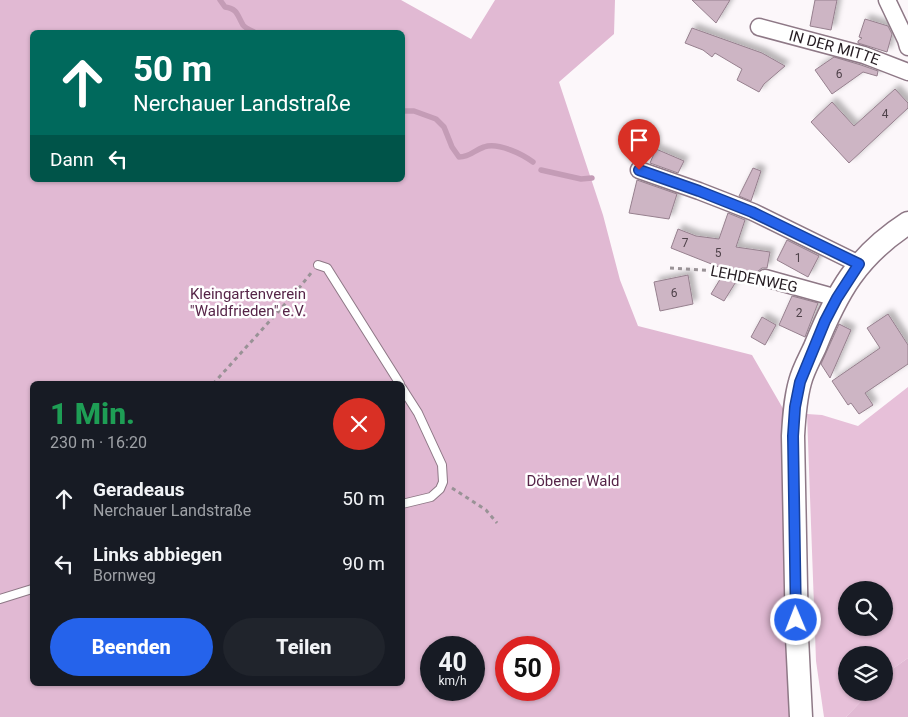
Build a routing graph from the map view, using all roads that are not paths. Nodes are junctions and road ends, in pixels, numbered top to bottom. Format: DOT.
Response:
graph roads {
  1 [pos="887,0"];
  2 [pos="759,27"];
  3 [pos="908,47"];
  4 [pos="908,72"];
  5 [pos="639,170"];
  6 [pos="908,223"];
  7 [pos="859,264"];
  8 [pos="318,265"];
  9 [pos="765,278"];
  10 [pos="837,298"];
  11 [pos="398,381"];
  12 [pos="405,393"];
  13 [pos="405,503"];
  14 [pos="30,590"];
  15 [pos="0,599"];
  16 [pos="801,717"];
  1 -- 3 [label="street"];
  2 -- 4 [label="street, IN DER MITTE"];
  5 -- 7 [label="street"];
  6 -- 7 [label="main road"];
  7 -- 10 [label="main road"];
  8 -- 11 [label="lane"];
  9 -- 10 [label="street, LEHDENWEG"];
  10 -- 16 [label="main road"];
  12 -- 13 [label="lane"];
  14 -- 15 [label="lane"];
}
